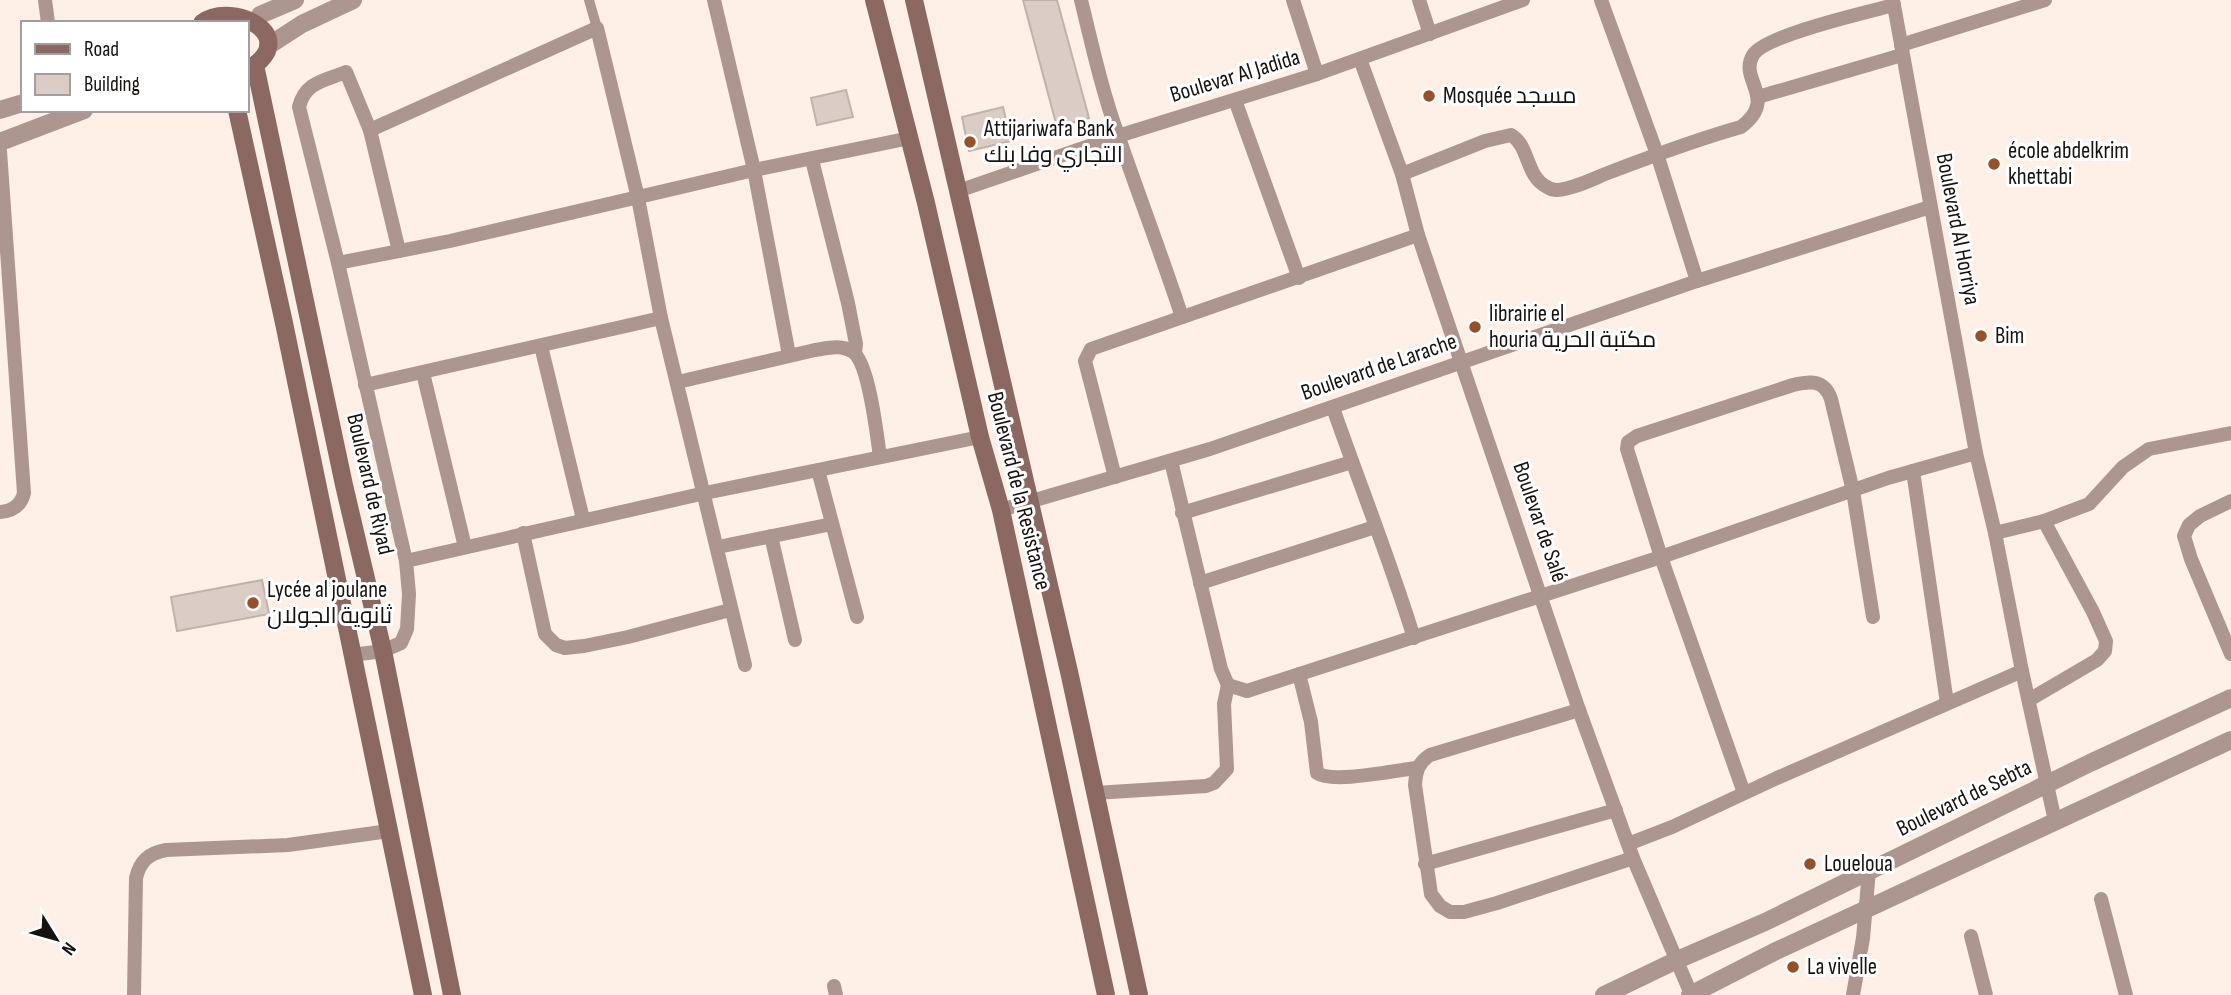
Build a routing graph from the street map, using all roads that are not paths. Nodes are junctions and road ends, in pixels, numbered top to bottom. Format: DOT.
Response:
graph roads {
  1 [pos="45,0"];
  2 [pos="205,0"];
  3 [pos="295,0"];
  4 [pos="353,0"];
  5 [pos="589,0"];
  6 [pos="714,0"];
  7 [pos="874,0"];
  8 [pos="914,0"];
  9 [pos="1081,0"];
  10 [pos="1293,0"];
  11 [pos="1419,0"];
  12 [pos="1523,0"];
  13 [pos="1601,0"];
  14 [pos="2045,0"];
  15 [pos="238,1"];
  16 [pos="1893,3"];
  17 [pos="260,15"];
  18 [pos="48,21"];
  19 [pos="203,21"];
  20 [pos="597,28"];
  21 [pos="1430,34"];
  22 [pos="268,46"];
  23 [pos="1901,50"];
  24 [pos="1360,59"];
  25 [pos="251,68"];
  26 [pos="1317,74"];
  27 [pos="1758,97"];
  28 [pos="1235,100"];
  29 [pos="21,104"];
  30 [pos="0,110"];
  31 [pos="79,112"];
  32 [pos="237,112"];
  33 [pos="370,130"];
  34 [pos="1118,136"];
  35 [pos="910,138"];
  36 [pos="0,142"];
  37 [pos="0,151"];
  38 [pos="1657,154"];
  39 [pos="813,160"];
  40 [pos="754,170"];
  41 [pos="1402,174"];
  42 [pos="958,191"];
  43 [pos="638,198"];
  44 [pos="1930,207"];
  45 [pos="1418,235"];
  46 [pos="399,251"];
  47 [pos="4,257"];
  48 [pos="338,263"];
  49 [pos="1299,278"];
  50 [pos="1697,281"];
  51 [pos="1182,317"];
  52 [pos="661,318"];
  53 [pos="541,346"];
  54 [pos="855,353"];
  55 [pos="789,355"];
  56 [pos="1461,362"];
  57 [pos="423,373"];
  58 [pos="678,382"];
  59 [pos="365,385"];
  60 [pos="1333,408"];
  61 [pos="2231,433"];
  62 [pos="980,437"];
  63 [pos="1976,453"];
  64 [pos="880,457"];
  65 [pos="1171,461"];
  66 [pos="1352,462"];
  67 [pos="818,470"];
  68 [pos="1913,471"];
  69 [pos="1115,477"];
  70 [pos="1853,491"];
  71 [pos="705,493"];
  72 [pos="1029,501"];
  73 [pos="2231,501"];
  74 [pos="1001,510"];
  75 [pos="0,512"];
  76 [pos="1182,513"];
  77 [pos="583,519"];
  78 [pos="2043,521"];
  79 [pos="832,524"];
  80 [pos="1375,527"];
  81 [pos="523,533"];
  82 [pos="1995,533"];
  83 [pos="771,536"];
  84 [pos="465,547"];
  85 [pos="718,547"];
  86 [pos="1661,557"];
  87 [pos="406,561"];
  88 [pos="1200,583"];
  89 [pos="1541,595"];
  90 [pos="730,610"];
  91 [pos="857,617"];
  92 [pos="1874,617"];
  93 [pos="1414,638"];
  94 [pos="795,640"];
  95 [pos="383,651"];
  96 [pos="2231,654"];
  97 [pos="352,655"];
  98 [pos="744,665"];
  99 [pos="2022,671"];
  100 [pos="1299,674"];
  101 [pos="1228,685"];
  102 [pos="2231,698"];
  103 [pos="2029,700"];
  104 [pos="1947,703"];
  105 [pos="1579,710"];
  106 [pos="2231,740"];
  107 [pos="1417,768"];
  108 [pos="2047,786"];
  109 [pos="1095,793"];
  110 [pos="1744,793"];
  111 [pos="1616,810"];
  112 [pos="2055,821"];
  113 [pos="388,831"];
  114 [pos="1630,851"];
  115 [pos="1425,864"];
  116 [pos="1869,871"];
  117 [pos="2101,900"];
  118 [pos="1866,909"];
  119 [pos="1971,936"];
  120 [pos="1675,961"];
  121 [pos="134,995"];
  122 [pos="423,995"];
  123 [pos="452,995"];
  124 [pos="1106,995"];
  125 [pos="1139,995"];
  126 [pos="1604,995"];
  127 [pos="1690,995"];
  128 [pos="1853,995"];
  129 [pos="1986,995"];
  130 [pos="2126,995"];
  1 -- 18 [label="street"];
  2 -- 19 [label="main road"];
  3 -- 17 [label="street"];
  4 -- 22 [label="street"];
  5 -- 20 [label="street"];
  6 -- 40 [label="street"];
  7 -- 35 [label="main road, Boulevard de la Resistance"];
  8 -- 42 [label="main road, Boulevard de la Resistance"];
  9 -- 34 [label="street"];
  10 -- 26 [label="street"];
  11 -- 21 [label="street"];
  12 -- 21 [label="street, Boulevar Al Jadida"];
  13 -- 38 [label="street"];
  14 -- 23 [label="street"];
  15 -- 17 [label="main road"];
  15 -- 19 [label="main road"];
  16 -- 23 [label="street, Boulevard Al Horriya"];
  16 -- 27 [label="street"];
  17 -- 22 [label="main road"];
  20 -- 33 [label="street"];
  20 -- 43 [label="street"];
  21 -- 24 [label="street, Boulevar Al Jadida"];
  22 -- 25 [label="main road"];
  23 -- 27 [label="street"];
  23 -- 44 [label="street, Boulevard Al Horriya"];
  24 -- 26 [label="street, Boulevar Al Jadida"];
  24 -- 41 [label="street, Boulevar de Salé"];
  25 -- 95 [label="main road, Boulevard de Riyad"];
  26 -- 28 [label="street, Boulevar Al Jadida"];
  27 -- 38 [label="street"];
  28 -- 34 [label="street, Boulevar Al Jadida"];
  28 -- 49 [label="street"];
  29 -- 30 [label="street"];
  31 -- 36 [label="street"];
  32 -- 97 [label="main road"];
  33 -- 46 [label="street"];
  33 -- 48 [label="street"];
  34 -- 42 [label="street, Boulevar Al Jadida"];
  34 -- 51 [label="street"];
  35 -- 39 [label="street"];
  35 -- 62 [label="main road, Boulevard de la Resistance"];
  37 -- 47 [label="street"];
  38 -- 41 [label="street"];
  38 -- 50 [label="street"];
  39 -- 40 [label="street"];
  39 -- 54 [label="street"];
  40 -- 43 [label="street"];
  40 -- 55 [label="street"];
  41 -- 45 [label="street, Boulevar de Salé"];
  42 -- 72 [label="main road, Boulevard de la Resistance"];
  43 -- 46 [label="street"];
  43 -- 52 [label="street"];
  44 -- 50 [label="street, Boulevard de Larache"];
  44 -- 63 [label="street, Boulevard Al Horriya"];
  45 -- 49 [label="street"];
  45 -- 56 [label="street, Boulevar de Salé"];
  46 -- 48 [label="street"];
  47 -- 75 [label="street"];
  48 -- 59 [label="street"];
  49 -- 51 [label="street"];
  50 -- 56 [label="street, Boulevard de Larache"];
  51 -- 69 [label="street"];
  52 -- 53 [label="street"];
  52 -- 58 [label="street"];
  53 -- 57 [label="street"];
  53 -- 77 [label="street"];
  54 -- 55 [label="street"];
  54 -- 64 [label="street"];
  55 -- 58 [label="street"];
  56 -- 60 [label="street, Boulevard de Larache"];
  56 -- 89 [label="street, Boulevar de Salé"];
  57 -- 59 [label="street"];
  57 -- 84 [label="street"];
  58 -- 71 [label="street"];
  59 -- 87 [label="street"];
  60 -- 65 [label="street, Boulevard de Larache"];
  60 -- 66 [label="street"];
  61 -- 78 [label="street"];
  62 -- 64 [label="street"];
  62 -- 74 [label="main road, Boulevard de la Resistance"];
  63 -- 68 [label="street"];
  63 -- 82 [label="street, Boulevard Al Horriya"];
  64 -- 67 [label="street"];
  65 -- 69 [label="street, Boulevard de Larache"];
  65 -- 76 [label="street"];
  66 -- 76 [label="street"];
  66 -- 80 [label="street"];
  67 -- 71 [label="street"];
  67 -- 79 [label="street"];
  68 -- 70 [label="street"];
  68 -- 104 [label="street"];
  69 -- 72 [label="street, Boulevard de Larache"];
  70 -- 86 [label="street"];
  70 -- 86 [label="street"];
  70 -- 92 [label="street"];
  71 -- 77 [label="street"];
  71 -- 85 [label="street"];
  72 -- 74 [label="street, Boulevard de Larache"];
  72 -- 109 [label="main road, Boulevard de la Resistance"];
  73 -- 96 [label="street"];
  74 -- 124 [label="main road, Boulevard de la Resistance"];
  76 -- 88 [label="street"];
  77 -- 81 [label="street"];
  78 -- 82 [label="street"];
  78 -- 103 [label="street"];
  79 -- 83 [label="street"];
  79 -- 91 [label="street"];
  80 -- 88 [label="street"];
  80 -- 93 [label="street"];
  81 -- 84 [label="street"];
  81 -- 90 [label="street"];
  82 -- 99 [label="street, Boulevard Al Horriya"];
  83 -- 85 [label="street"];
  83 -- 94 [label="street"];
  84 -- 87 [label="street"];
  85 -- 90 [label="street"];
  86 -- 89 [label="street"];
  86 -- 110 [label="street"];
  87 -- 95 [label="street"];
  88 -- 101 [label="street"];
  89 -- 93 [label="street"];
  89 -- 105 [label="street, Boulevar de Salé"];
  90 -- 98 [label="street"];
  93 -- 100 [label="street"];
  95 -- 97 [label="street"];
  95 -- 123 [label="main road, Boulevard de Riyad"];
  97 -- 113 [label="main road"];
  99 -- 103 [label="street, Boulevard Al Horriya"];
  99 -- 104 [label="street"];
  100 -- 101 [label="street"];
  100 -- 107 [label="street"];
  101 -- 109 [label="street"];
  102 -- 108 [label="street, Boulevard de Sebta"];
  103 -- 108 [label="street, Boulevard Al Horriya"];
  104 -- 110 [label="street"];
  105 -- 107 [label="street"];
  105 -- 111 [label="street, Boulevar de Salé"];
  106 -- 112 [label="street"];
  107 -- 115 [label="street"];
  108 -- 112 [label="street, Boulevard Al Horriya"];
  108 -- 116 [label="street, Boulevard de Sebta"];
  109 -- 125 [label="main road, Boulevard de la Resistance"];
  110 -- 114 [label="street"];
  111 -- 114 [label="street, Boulevar de Salé"];
  111 -- 115 [label="street"];
  112 -- 118 [label="street"];
  113 -- 121 [label="street"];
  113 -- 122 [label="main road"];
  114 -- 115 [label="street"];
  114 -- 120 [label="street, Boulevar de Salé"];
  116 -- 118 [label="street"];
  116 -- 120 [label="street, Boulevard de Sebta"];
  117 -- 130 [label="street"];
  118 -- 127 [label="street"];
  118 -- 128 [label="street"];
  119 -- 129 [label="street"];
  120 -- 126 [label="street, Boulevard de Sebta"];
  120 -- 127 [label="street, Boulevar de Salé"];
}
